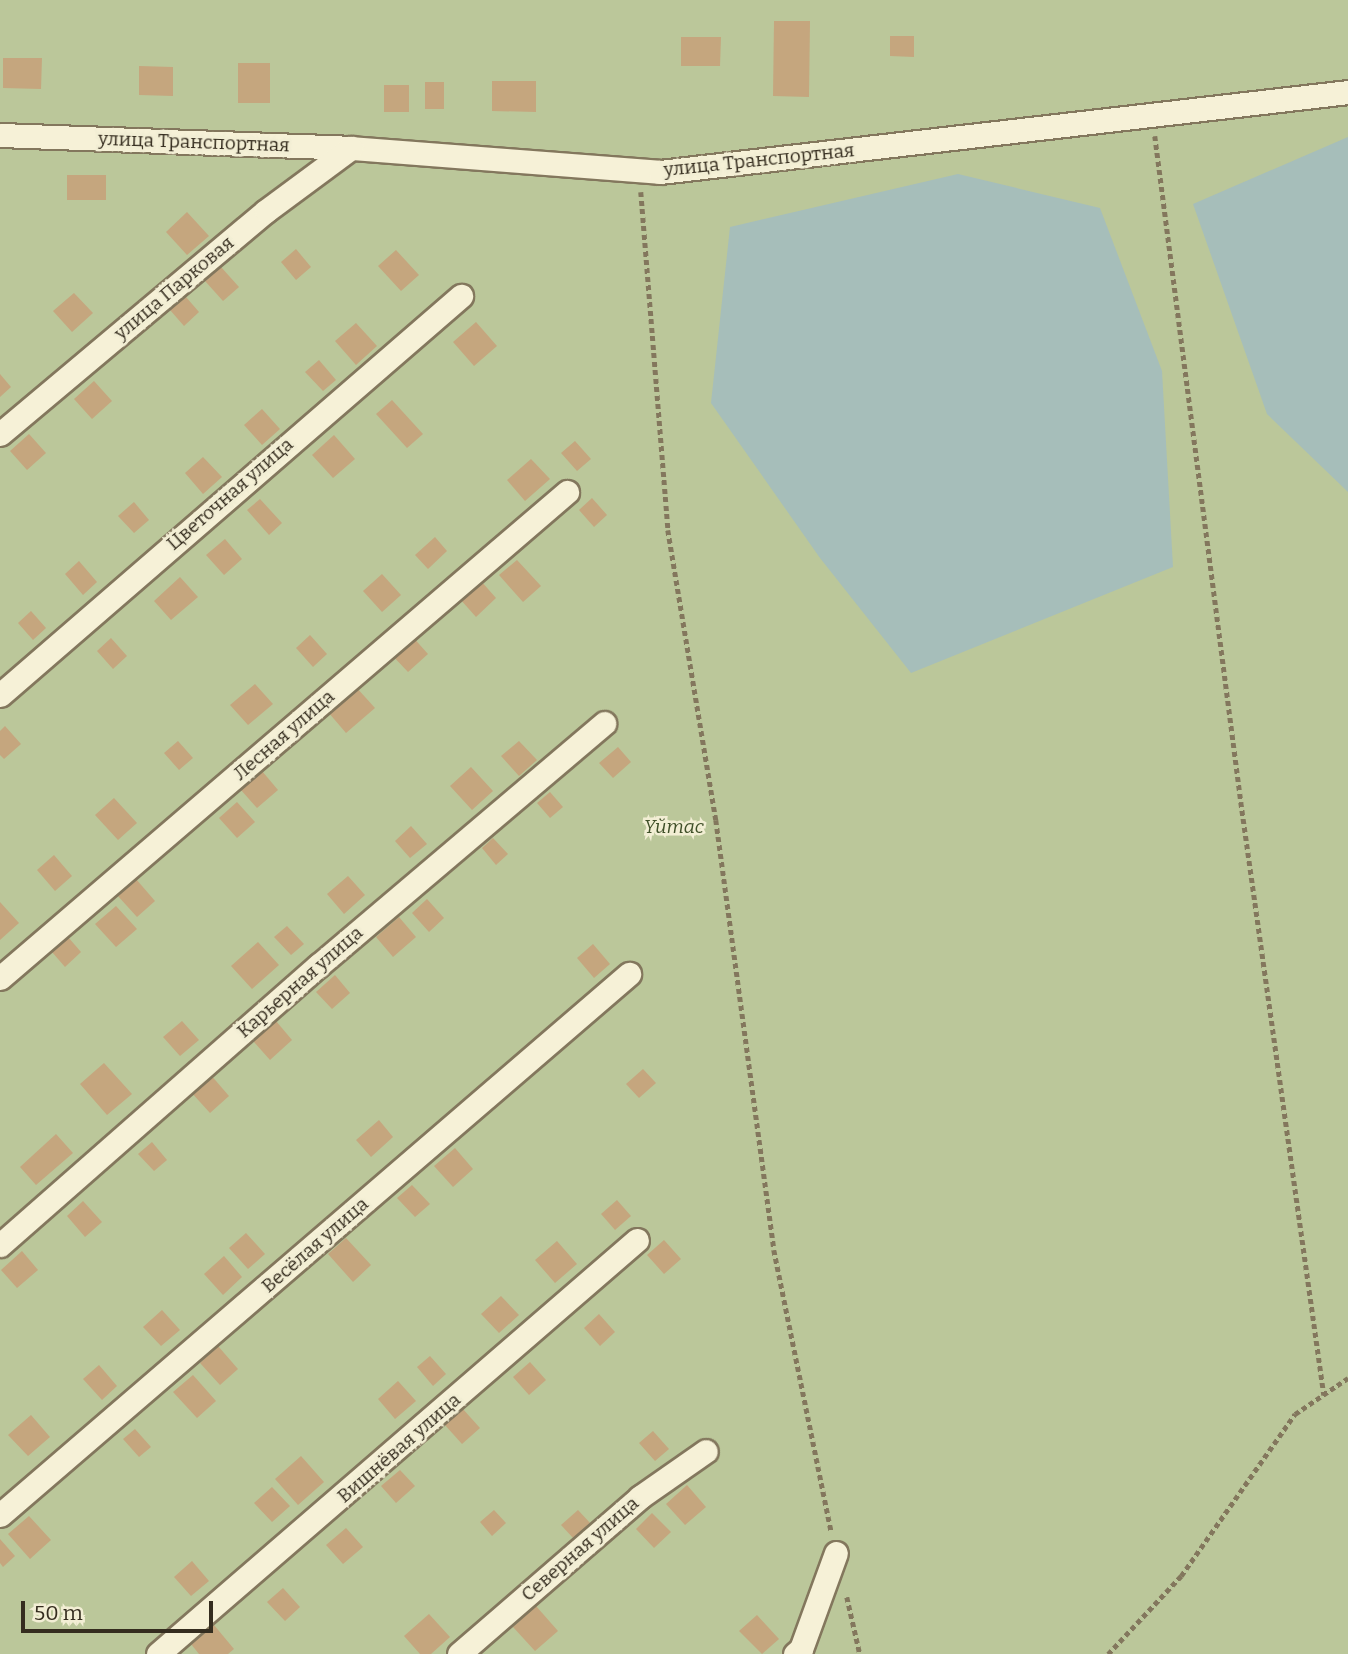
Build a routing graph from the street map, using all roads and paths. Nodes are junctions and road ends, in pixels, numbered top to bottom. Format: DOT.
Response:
graph roads {
  1 [pos="1348,92"];
  2 [pos="1153,115"];
  3 [pos="0,135"];
  4 [pos="351,148"];
  5 [pos="639,170"];
  6 [pos="461,296"];
  7 [pos="0,433"];
  8 [pos="567,492"];
  9 [pos="0,695"];
  10 [pos="604,723"];
  11 [pos="629,974"];
  12 [pos="0,978"];
  13 [pos="637,1240"];
  14 [pos="0,1245"];
  15 [pos="1348,1378"];
  16 [pos="1324,1395"];
  17 [pos="706,1451"];
  18 [pos="0,1515"];
  19 [pos="836,1553"];
  20 [pos="845,1591"];
  21 [pos="158,1654"];
  22 [pos="459,1654"];
  23 [pos="794,1654"];
  24 [pos="860,1654"];
  25 [pos="1108,1654"];
  1 -- 2 [label="street, улица Транспортная"];
  2 -- 5 [label="street, улица Транспортная"];
  2 -- 16 [label="path"];
  3 -- 4 [label="street, улица Транспортная"];
  4 -- 5 [label="street, улица Транспортная"];
  4 -- 7 [label="street, улица Парковая"];
  5 -- 19 [label="path"];
  6 -- 9 [label="street, Цветочная улица"];
  8 -- 12 [label="street, Лесная улица"];
  10 -- 14 [label="street, Карьерная улица"];
  11 -- 18 [label="street, Весёлая улица"];
  13 -- 21 [label="street, Вишнёвая улица"];
  15 -- 16 [label="path"];
  16 -- 25 [label="path"];
  17 -- 22 [label="street, Северная улица"];
  19 -- 23 [label="street"];
  20 -- 24 [label="path"];
}
